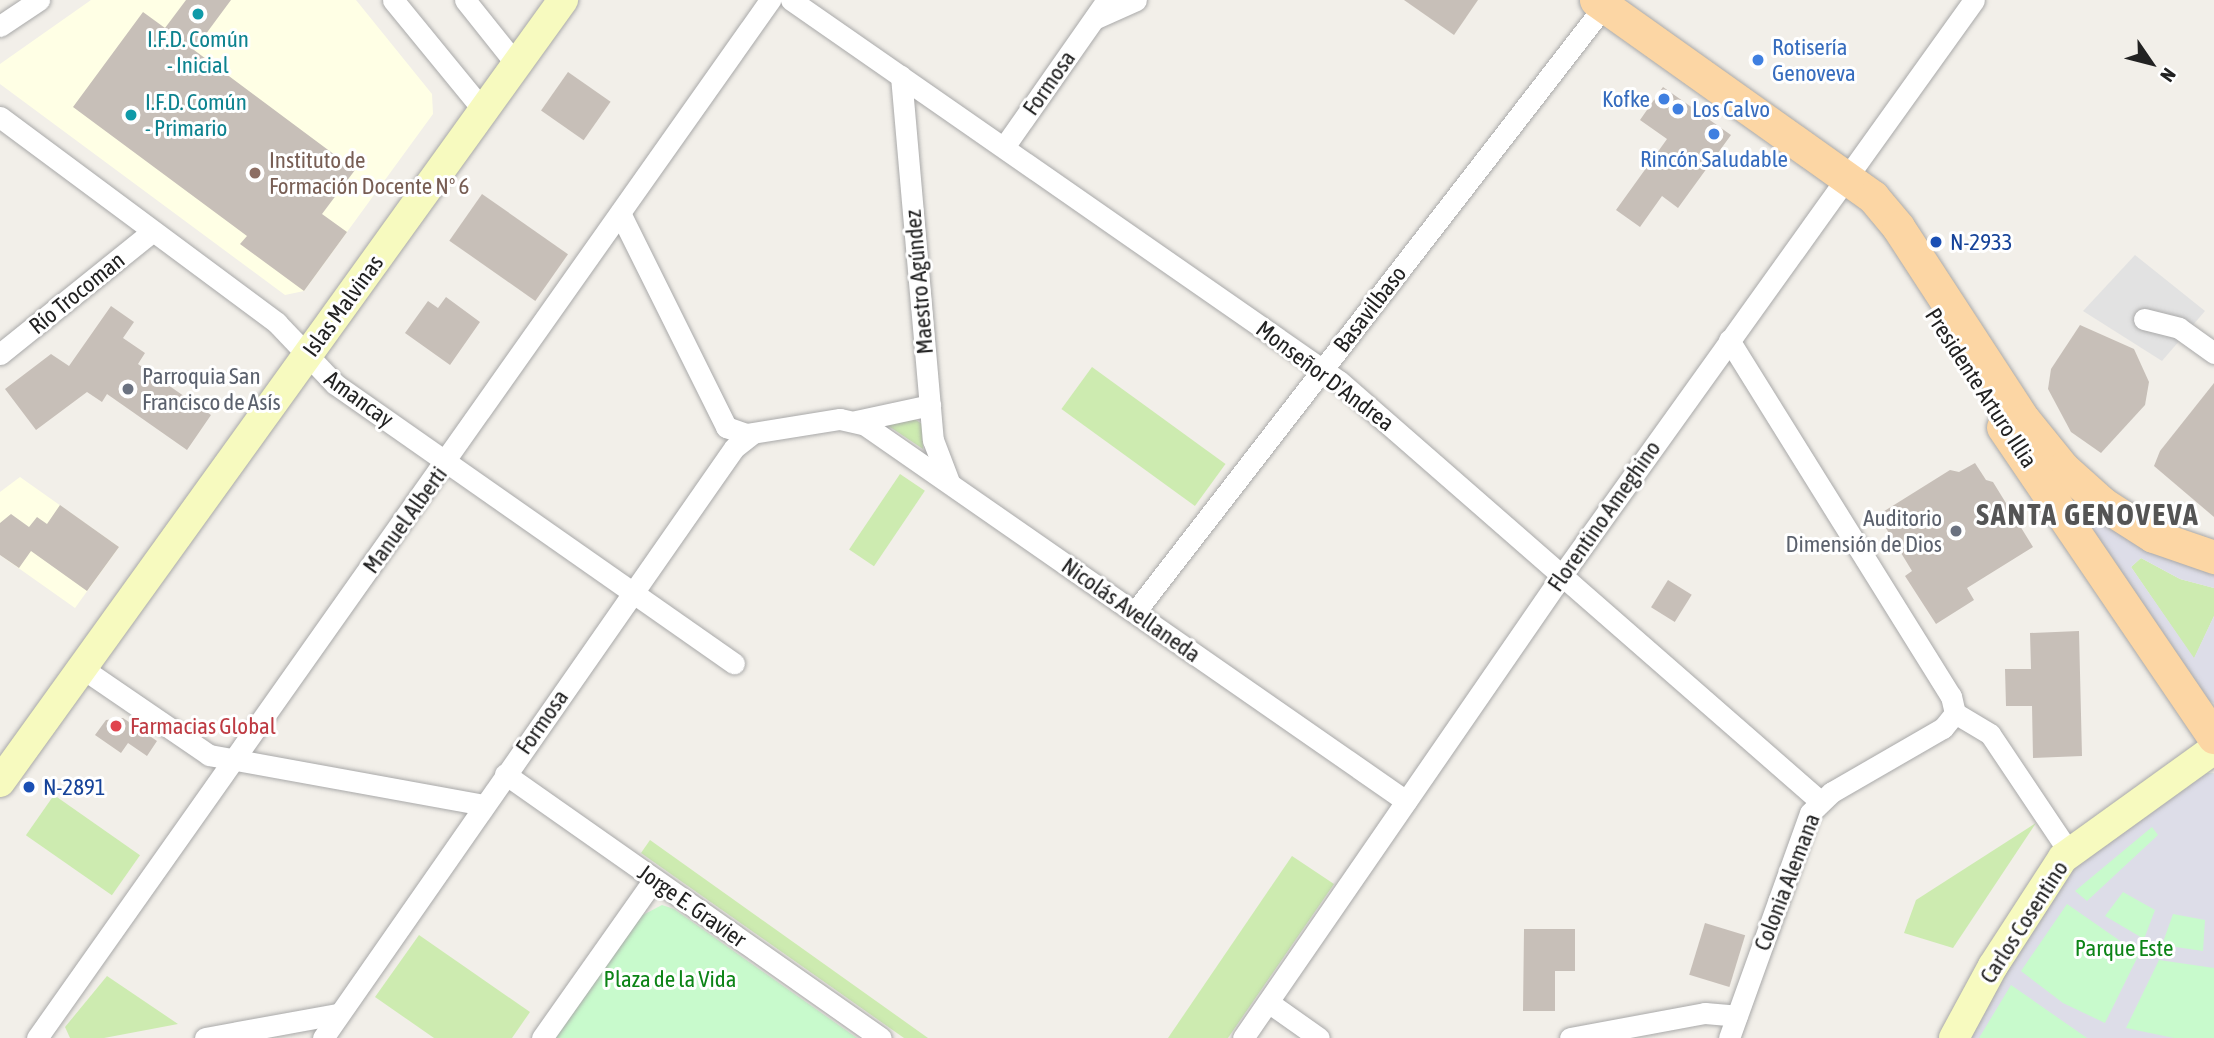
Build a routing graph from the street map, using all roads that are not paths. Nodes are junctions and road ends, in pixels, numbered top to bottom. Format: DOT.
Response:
graph roads {
  1 [pos="39,0"];
  2 [pos="393,0"];
  3 [pos="465,0"];
  4 [pos="563,0"];
  5 [pos="770,0"];
  6 [pos="791,0"];
  7 [pos="1107,0"];
  8 [pos="1136,0"];
  9 [pos="1974,0"];
  10 [pos="1600,3"];
  11 [pos="1094,19"];
  12 [pos="0,26"];
  13 [pos="516,65"];
  14 [pos="901,76"];
  15 [pos="484,110"];
  16 [pos="0,117"];
  17 [pos="1004,147"];
  18 [pos="1846,176"];
  19 [pos="620,213"];
  20 [pos="153,232"];
  21 [pos="2144,319"];
  22 [pos="1729,340"];
  23 [pos="2214,353"];
  24 [pos="0,354"];
  25 [pos="307,356"];
  26 [pos="1323,369"];
  27 [pos="930,405"];
  28 [pos="856,421"];
  29 [pos="752,433"];
  30 [pos="446,462"];
  31 [pos="950,484"];
  32 [pos="2214,557"];
  33 [pos="1562,575"];
  34 [pos="633,592"];
  35 [pos="1135,612"];
  36 [pos="734,663"];
  37 [pos="82,668"];
  38 [pos="1955,713"];
  39 [pos="2214,737"];
  40 [pos="2214,749"];
  41 [pos="232,762"];
  42 [pos="505,774"];
  43 [pos="0,782"];
  44 [pos="1406,801"];
  45 [pos="1820,801"];
  46 [pos="483,805"];
  47 [pos="2069,852"];
  48 [pos="654,879"];
  49 [pos="1268,1002"];
  50 [pos="337,1014"];
  51 [pos="1737,1016"];
  52 [pos="37,1038"];
  53 [pos="205,1038"];
  54 [pos="323,1038"];
  55 [pos="542,1038"];
  56 [pos="880,1038"];
  57 [pos="1243,1038"];
  58 [pos="1319,1038"];
  59 [pos="1570,1038"];
  60 [pos="1729,1038"];
  61 [pos="1954,1038"];
  1 -- 12 [label="street"];
  2 -- 15 [label="street"];
  3 -- 13 [label="street"];
  4 -- 13 [label="main road, Islas Malvinas"];
  5 -- 19 [label="street, Manuel Alberti"];
  6 -- 14 [label="street, Monseñor D'Andrea"];
  7 -- 11 [label="street, Formosa"];
  8 -- 11 [label="street"];
  9 -- 18 [label="street, Florentino Ameghino"];
  10 -- 18 [label="main road, Presidente Arturo Illia"];
  10 -- 26 [label="street, Basavilbaso"];
  11 -- 17 [label="street, Formosa"];
  13 -- 15 [label="main road, Islas Malvinas"];
  14 -- 17 [label="street, Monseñor D'Andrea"];
  14 -- 27 [label="street, Maestro Agúndez"];
  15 -- 25 [label="main road, Islas Malvinas"];
  16 -- 20 [label="street, Amancay"];
  17 -- 26 [label="street, Monseñor D'Andrea"];
  18 -- 22 [label="street, Florentino Ameghino"];
  18 -- 32 [label="main road, Presidente Arturo Illia"];
  18 -- 39 [label="main road, Presidente Arturo Illia"];
  19 -- 29 [label="street"];
  19 -- 30 [label="street, Manuel Alberti"];
  20 -- 24 [label="street, Río Trocoman"];
  20 -- 25 [label="street, Amancay"];
  21 -- 23 [label="street"];
  22 -- 33 [label="street, Florentino Ameghino"];
  22 -- 38 [label="street"];
  25 -- 30 [label="street, Amancay"];
  25 -- 37 [label="main road, Islas Malvinas"];
  26 -- 33 [label="street, Monseñor D'Andrea"];
  26 -- 35 [label="street, Basavilbaso"];
  27 -- 28 [label="street"];
  27 -- 31 [label="street, Maestro Agúndez"];
  28 -- 29 [label="street"];
  28 -- 31 [label="street, Nicolás Avellaneda"];
  29 -- 34 [label="street, Formosa"];
  30 -- 34 [label="street, Amancay"];
  30 -- 41 [label="street, Manuel Alberti"];
  31 -- 35 [label="street, Nicolás Avellaneda"];
  33 -- 44 [label="street, Florentino Ameghino"];
  33 -- 45 [label="street, Monseñor D'Andrea"];
  34 -- 36 [label="street, Amancay"];
  34 -- 42 [label="street, Formosa"];
  35 -- 44 [label="street, Nicolás Avellaneda"];
  37 -- 41 [label="street"];
  37 -- 43 [label="main road, Islas Malvinas"];
  38 -- 45 [label="street, Colonia Alemana"];
  38 -- 47 [label="street"];
  40 -- 47 [label="main road, Carlos Cosentino"];
  41 -- 46 [label="street"];
  41 -- 52 [label="street, Manuel Alberti"];
  42 -- 46 [label="street, Formosa"];
  42 -- 48 [label="street, Jorge E. Gravier"];
  44 -- 49 [label="street, Florentino Ameghino"];
  45 -- 51 [label="street, Colonia Alemana"];
  46 -- 50 [label="street, Formosa"];
  47 -- 61 [label="main road, Carlos Cosentino"];
  48 -- 55 [label="street"];
  48 -- 56 [label="street, Jorge E. Gravier"];
  49 -- 57 [label="street, Florentino Ameghino"];
  49 -- 58 [label="street"];
  50 -- 53 [label="street"];
  50 -- 54 [label="street, Formosa"];
  51 -- 59 [label="street"];
  51 -- 60 [label="street, Colonia Alemana"];
}
